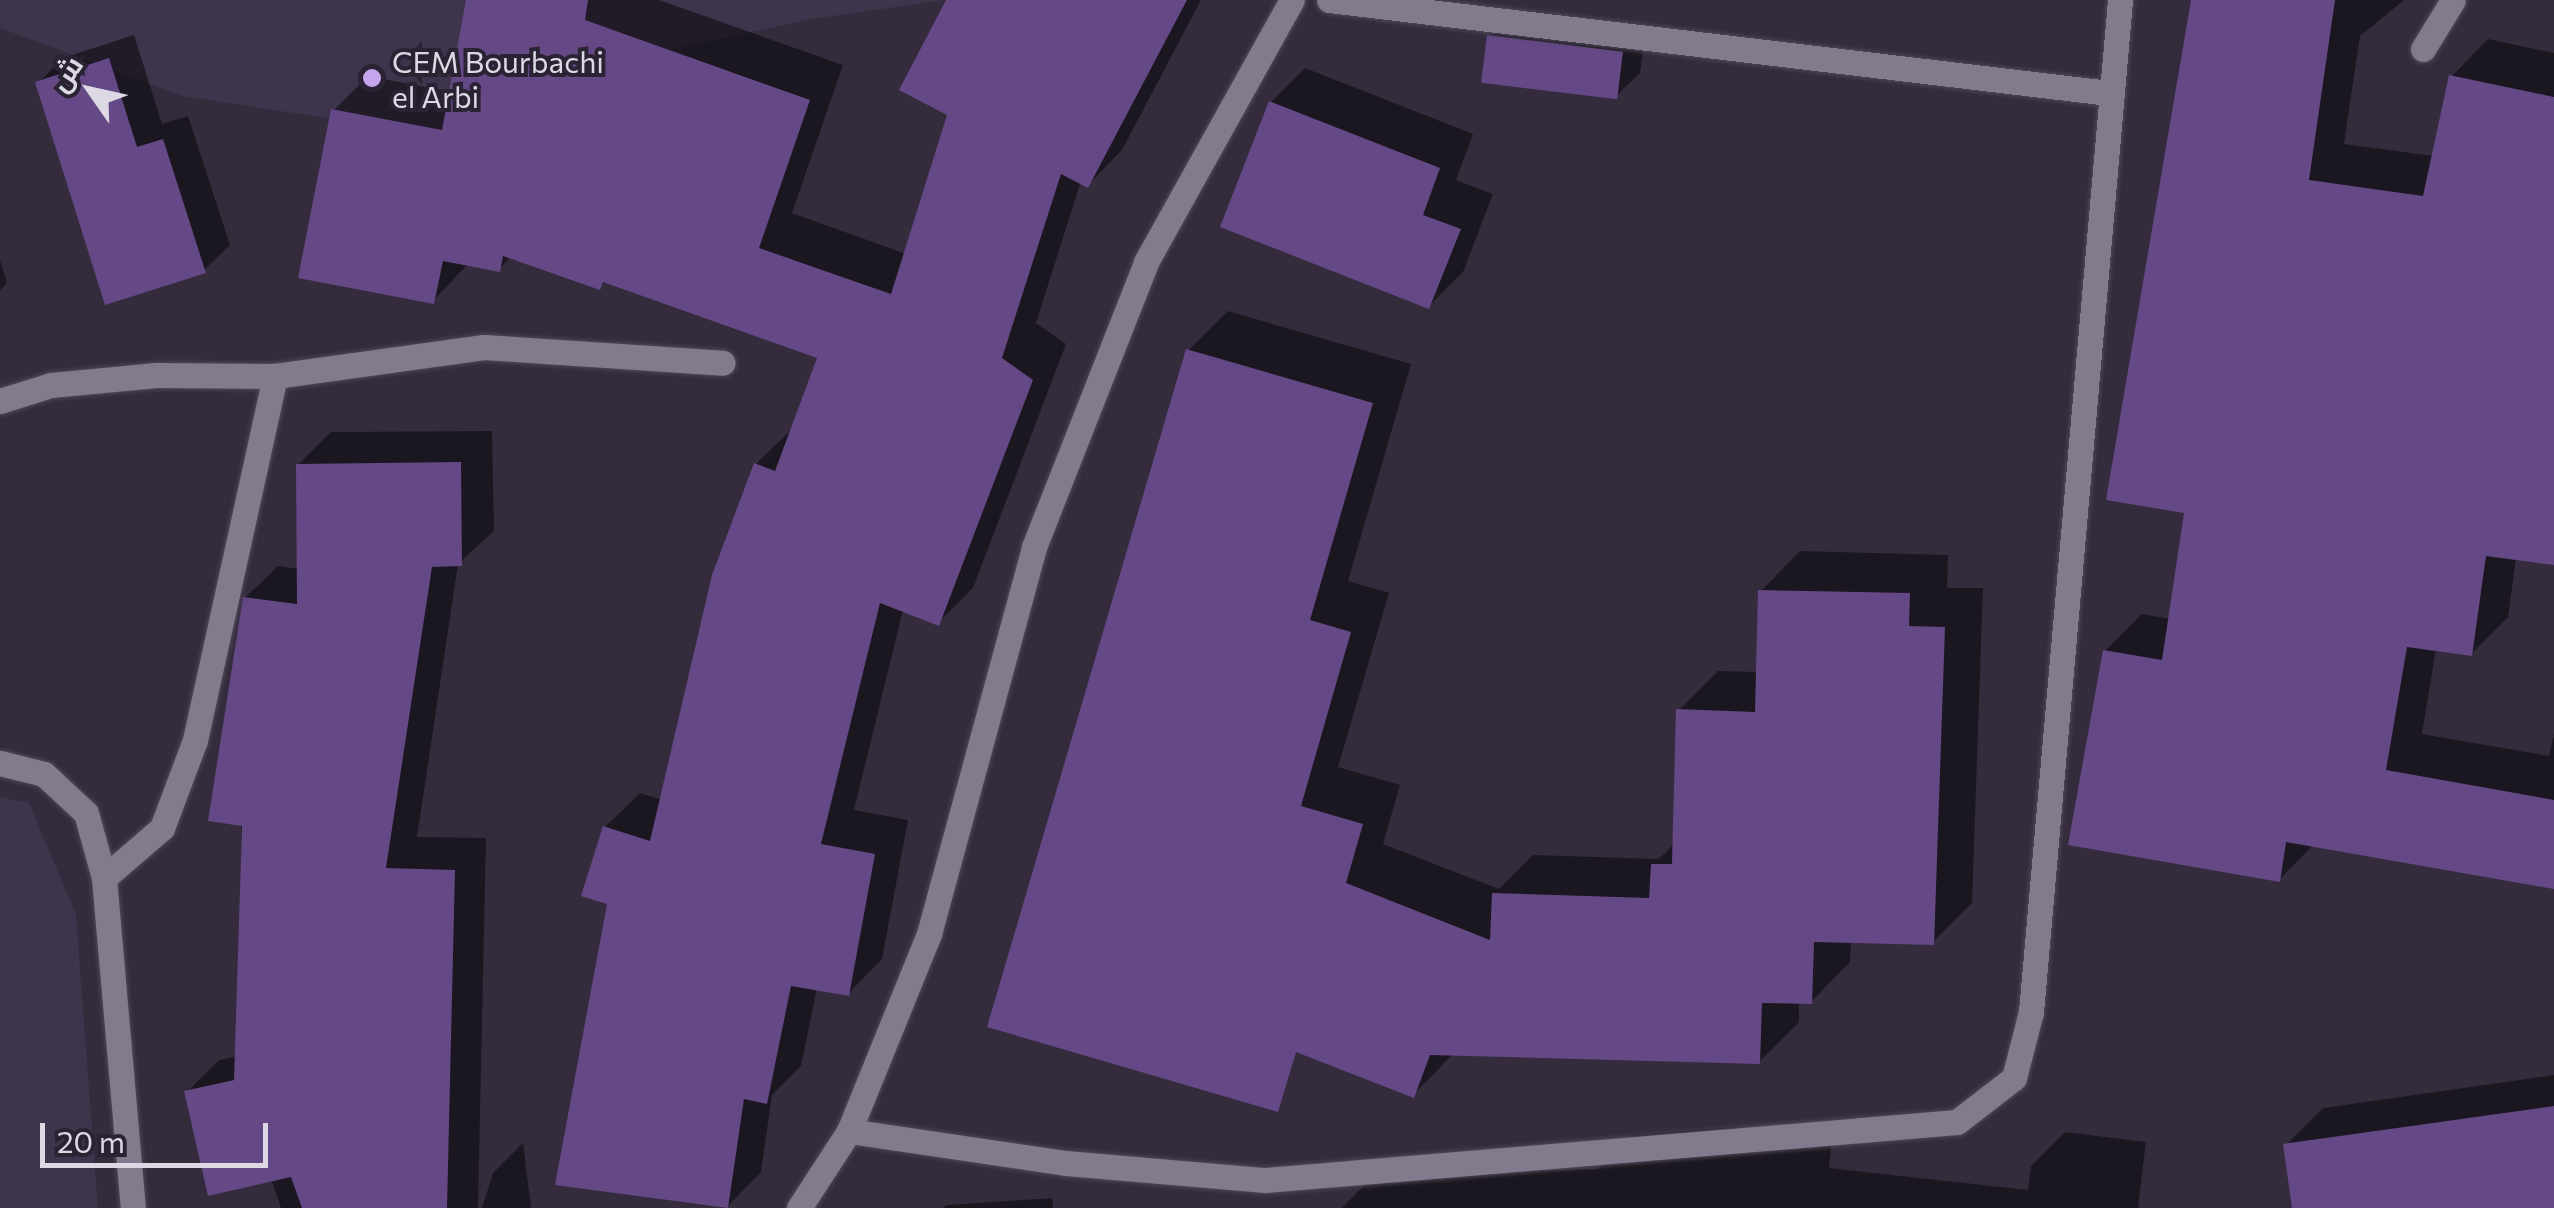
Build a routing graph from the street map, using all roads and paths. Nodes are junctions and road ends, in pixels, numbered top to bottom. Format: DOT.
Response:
graph roads {
  1 [pos="1292,0"];
  2 [pos="1328,0"];
  3 [pos="2120,0"];
  4 [pos="2453,0"];
  5 [pos="2422,49"];
  6 [pos="2108,93"];
  7 [pos="722,363"];
  8 [pos="274,376"];
  9 [pos="0,401"];
  10 [pos="0,763"];
  11 [pos="104,878"];
  12 [pos="849,1131"];
  13 [pos="133,1208"];
  14 [pos="799,1208"];
  1 -- 12 [label="street"];
  2 -- 6 [label="street"];
  3 -- 6 [label="street"];
  4 -- 5 [label="street"];
  6 -- 12 [label="street"];
  7 -- 8 [label="street"];
  8 -- 9 [label="street"];
  8 -- 11 [label="street"];
  10 -- 11 [label="street"];
  11 -- 13 [label="street"];
  12 -- 14 [label="street"];
}
